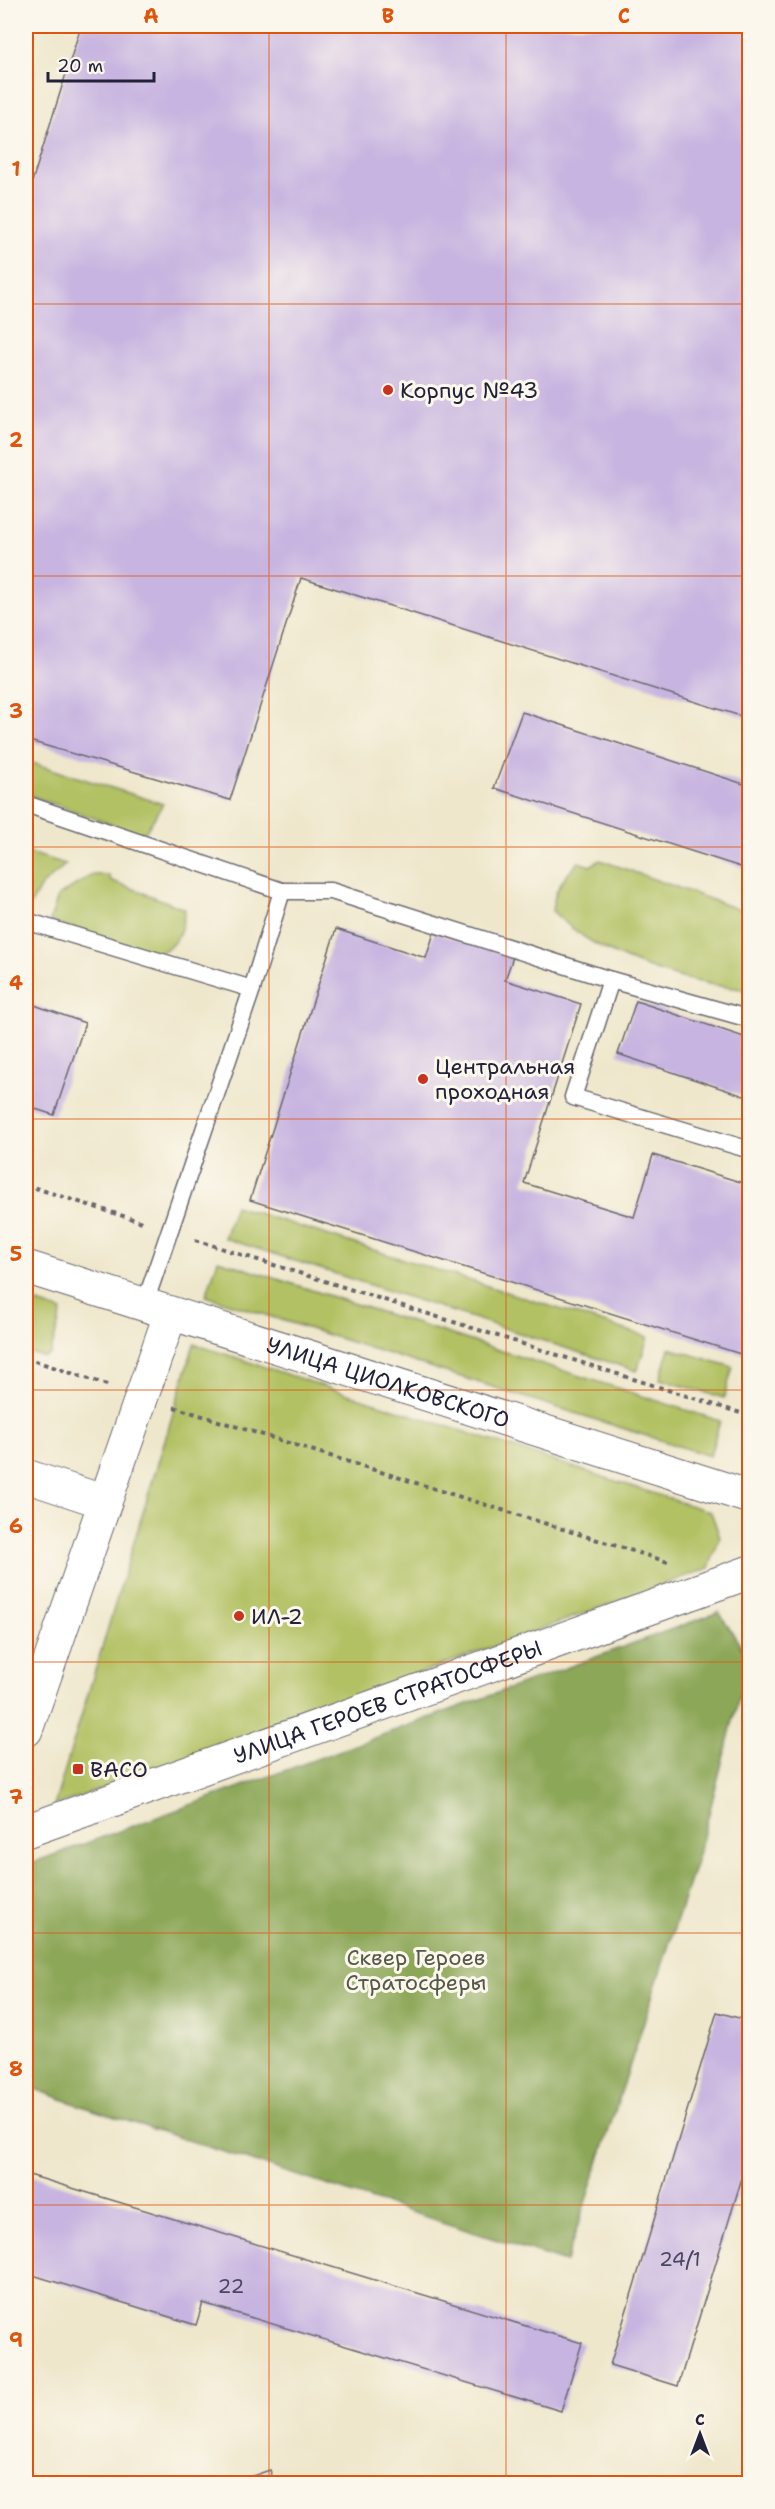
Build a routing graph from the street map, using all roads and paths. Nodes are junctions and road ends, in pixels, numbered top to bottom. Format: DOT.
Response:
graph roads {
  1 [pos="26,804"];
  2 [pos="282,891"];
  3 [pos="26,921"];
  4 [pos="611,980"];
  5 [pos="252,989"];
  6 [pos="750,1019"];
  7 [pos="750,1150"];
  8 [pos="26,1185"];
  9 [pos="170,1232"];
  10 [pos="26,1268"];
  11 [pos="157,1311"];
  12 [pos="26,1358"];
  13 [pos="142,1396"];
  14 [pos="750,1416"];
  15 [pos="26,1476"];
  16 [pos="750,1497"];
  17 [pos="105,1502"];
  18 [pos="678,1564"];
  19 [pos="750,1572"];
  20 [pos="26,1730"];
  21 [pos="26,1831"];
  1 -- 2 [label="lane"];
  2 -- 4 [label="lane"];
  2 -- 5 [label="lane"];
  3 -- 5 [label="lane"];
  4 -- 6 [label="lane"];
  4 -- 7 [label="lane"];
  5 -- 9 [label="lane"];
  8 -- 9 [label="path"];
  9 -- 11 [label="lane"];
  9 -- 14 [label="path"];
  10 -- 11 [label="street, УЛИЦА ЦИОЛКОВСКОГО"];
  11 -- 13 [label="street"];
  11 -- 16 [label="street, УЛИЦА ЦИОЛКОВСКОГО"];
  12 -- 13 [label="path"];
  13 -- 17 [label="street"];
  13 -- 18 [label="path"];
  15 -- 17 [label="street"];
  17 -- 20 [label="street"];
  19 -- 21 [label="street, УЛИЦА ГЕРОЕВ СТРАТОСФЕРЫ"];
}
